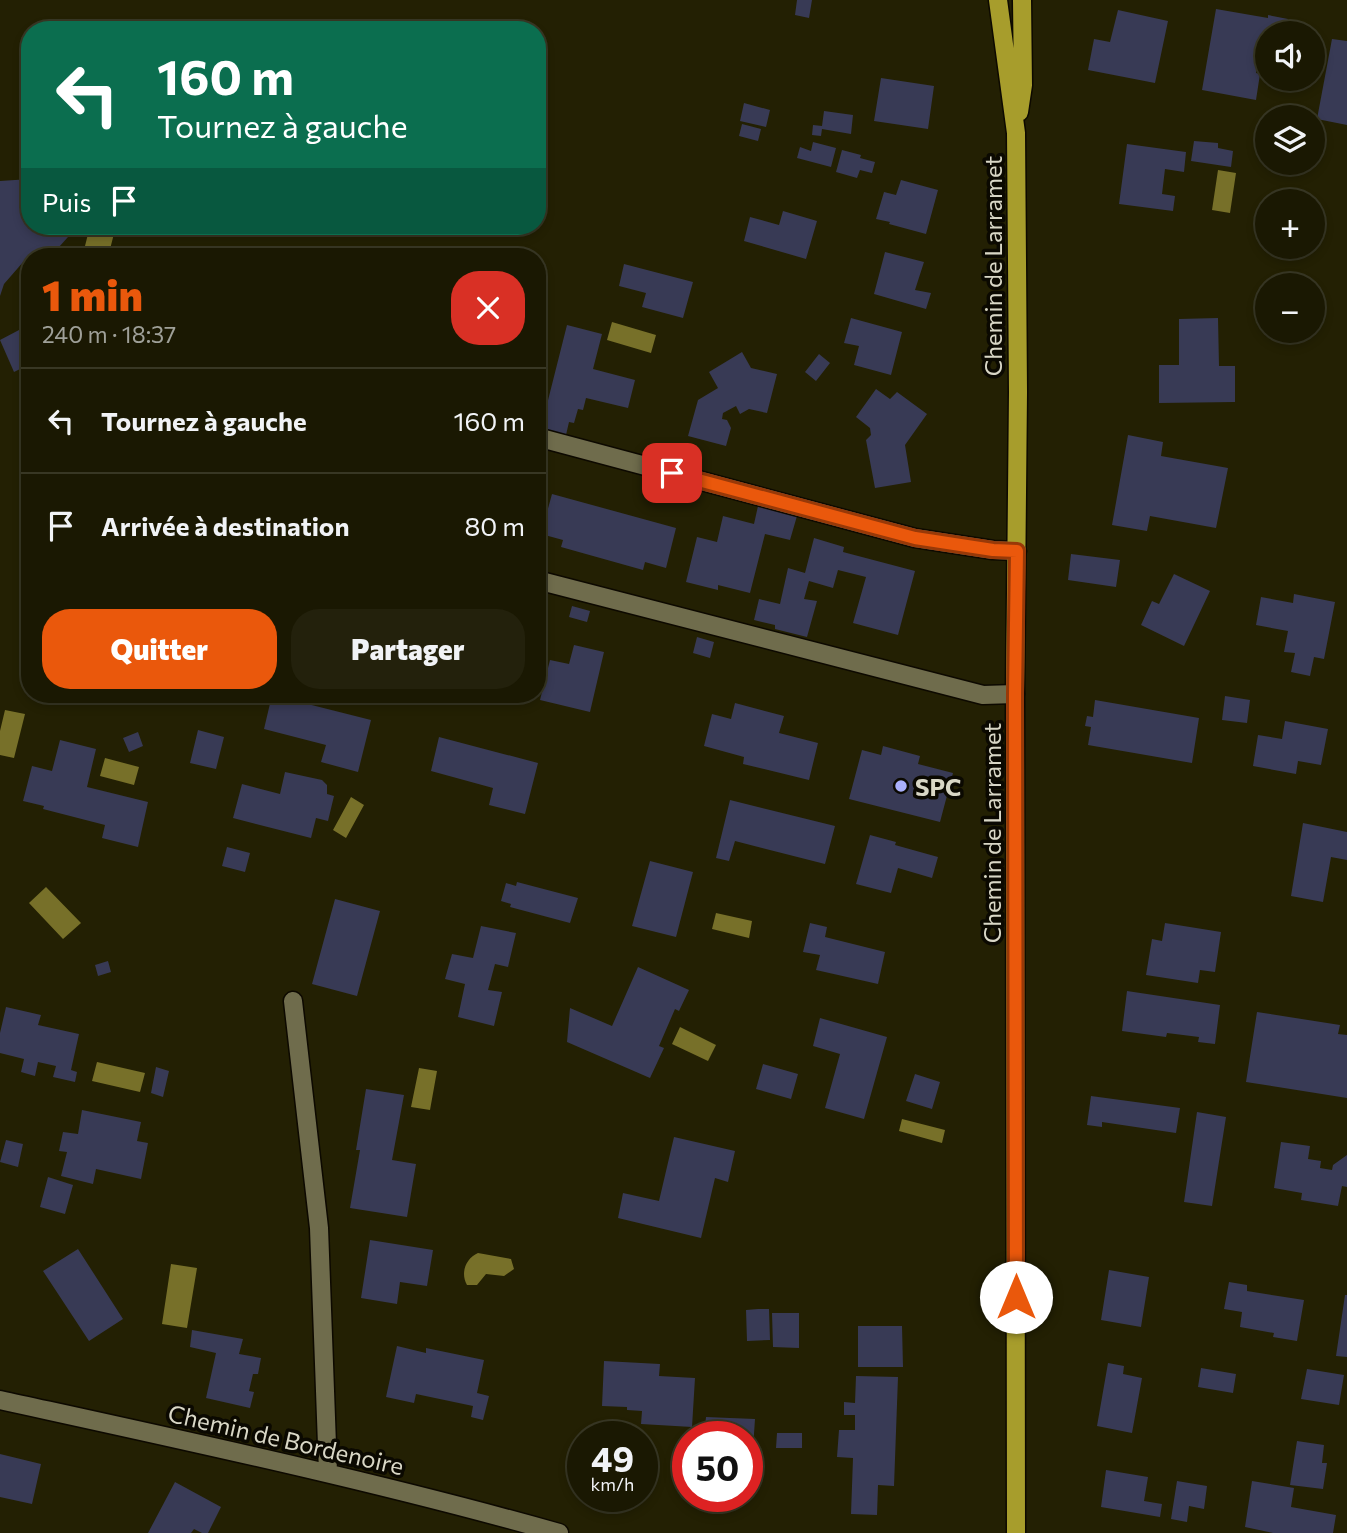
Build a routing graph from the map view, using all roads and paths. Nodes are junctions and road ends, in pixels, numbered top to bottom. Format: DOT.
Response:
graph roads {
  1 [pos="998,0"];
  2 [pos="1022,0"];
  3 [pos="1016,133"];
  4 [pos="546,439"];
  5 [pos="1017,551"];
  6 [pos="546,582"];
  7 [pos="1015,694"];
  8 [pos="293,1001"];
  9 [pos="0,1400"];
  10 [pos="328,1472"];
  11 [pos="559,1533"];
  12 [pos="1016,1533"];
  1 -- 3 [label="main road, Chemin de Larramet"];
  2 -- 3 [label="main road, Chemin de Larramet"];
  3 -- 5 [label="main road, Chemin de Larramet"];
  4 -- 5 [label="street"];
  5 -- 7 [label="main road, Chemin de Larramet"];
  6 -- 7 [label="street"];
  7 -- 12 [label="main road, Chemin de Larramet"];
  8 -- 10 [label="street"];
  9 -- 10 [label="street, Chemin de Bordenoire"];
  10 -- 11 [label="street, Chemin de Bordenoire"];
}
